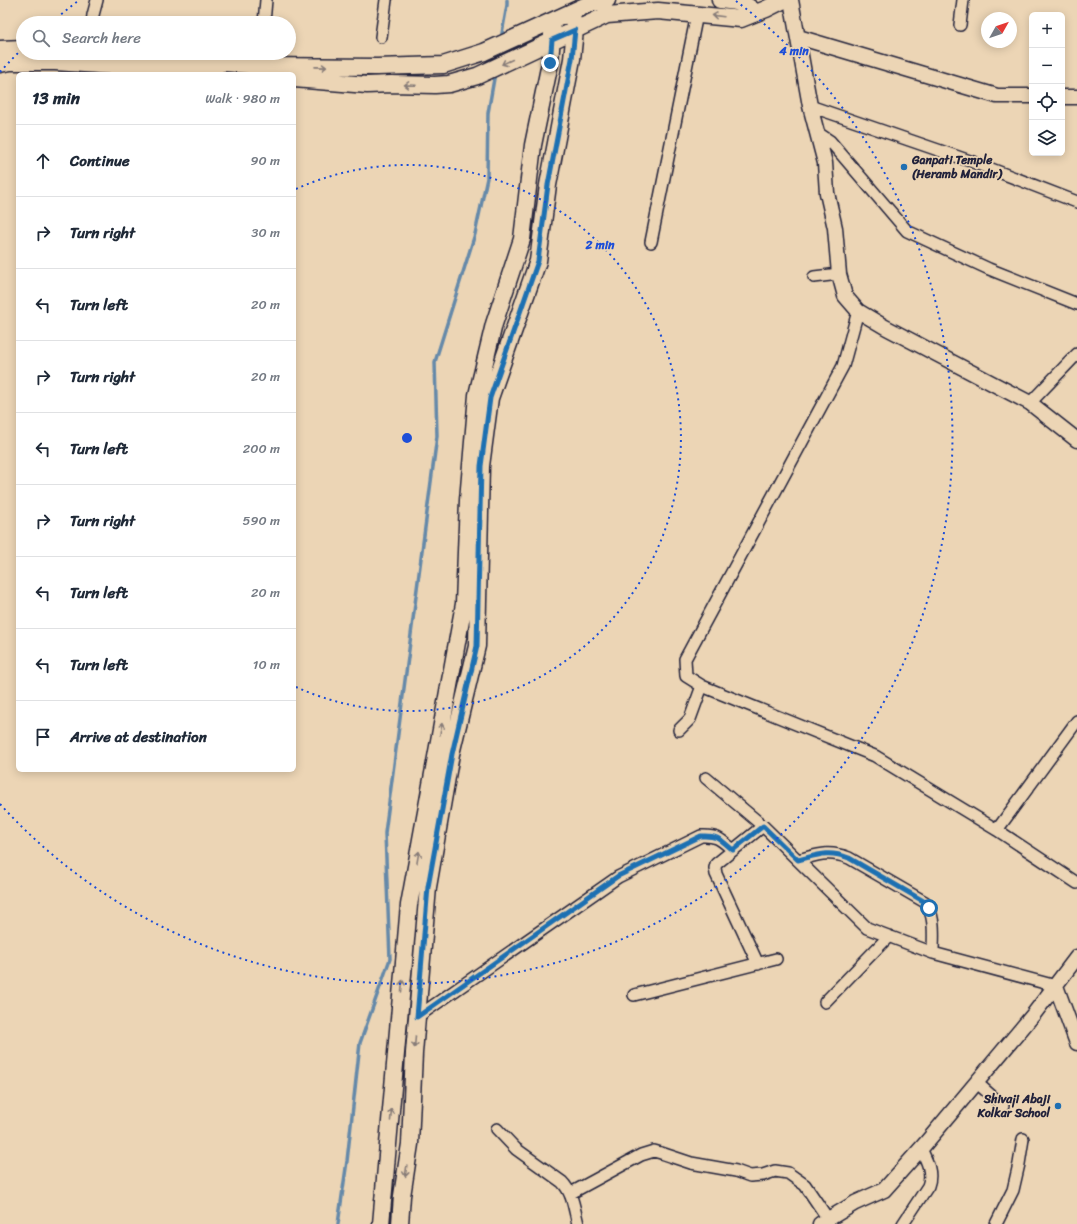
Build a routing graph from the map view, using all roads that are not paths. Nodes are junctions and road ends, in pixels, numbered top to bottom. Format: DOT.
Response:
graph roads {
  1 [pos="97,0"];
  2 [pos="266,0"];
  3 [pos="386,0"];
  4 [pos="607,0"];
  5 [pos="720,0"];
  6 [pos="784,0"];
  7 [pos="791,0"];
  8 [pos="963,0"];
  9 [pos="571,12"];
  10 [pos="756,13"];
  11 [pos="697,14"];
  12 [pos="92,16"];
  13 [pos="265,16"];
  14 [pos="553,21"];
  15 [pos="960,26"];
  16 [pos="575,30"];
  17 [pos="381,37"];
  18 [pos="798,37"];
  19 [pos="552,40"];
  20 [pos="16,48"];
  21 [pos="0,49"];
  22 [pos="40,60"];
  23 [pos="117,60"];
  24 [pos="166,60"];
  25 [pos="0,64"];
  26 [pos="261,64"];
  27 [pos="207,72"];
  28 [pos="296,79"];
  29 [pos="1029,96"];
  30 [pos="1065,97"];
  31 [pos="1077,97"];
  32 [pos="810,106"];
  33 [pos="818,133"];
  34 [pos="1077,202"];
  35 [pos="651,242"];
  36 [pos="838,274"];
  37 [pos="814,277"];
  38 [pos="1077,304"];
  39 [pos="858,311"];
  40 [pos="1077,354"];
  41 [pos="1030,403"];
  42 [pos="1075,434"];
  43 [pos="702,686"];
  44 [pos="1077,721"];
  45 [pos="680,730"];
  46 [pos="706,778"];
  47 [pos="763,826"];
  48 [pos="997,830"];
  49 [pos="733,850"];
  50 [pos="798,860"];
  51 [pos="1077,883"];
  52 [pos="889,936"];
  53 [pos="933,953"];
  54 [pos="776,959"];
  55 [pos="1076,963"];
  56 [pos="758,964"];
  57 [pos="1056,986"];
  58 [pos="634,995"];
  59 [pos="824,1002"];
  60 [pos="417,1017"];
  61 [pos="1077,1043"];
  62 [pos="976,1082"];
  63 [pos="1003,1106"];
  64 [pos="497,1129"];
  65 [pos="1023,1139"];
  66 [pos="920,1149"];
  67 [pos="570,1194"];
  68 [pos="824,1222"];
  69 [pos="381,1224"];
  70 [pos="400,1224"];
  71 [pos="578,1224"];
  72 [pos="903,1224"];
  73 [pos="996,1224"];
  1 -- 12 [label="street"];
  2 -- 13 [label="street"];
  3 -- 17 [label="street"];
  4 -- 9 [label="main road"];
  5 -- 10 [label="main road"];
  6 -- 10 [label="main road"];
  7 -- 18 [label="street"];
  8 -- 15 [label="street"];
  9 -- 14 [label="main road"];
  9 -- 16 [label="main road"];
  10 -- 11 [label="main road, one-way"];
  11 -- 16 [label="main road"];
  11 -- 35 [label="street"];
  14 -- 19 [label="main road"];
  26 -- 14 [label="main road, one-way"];
  16 -- 19 [label="main road"];
  16 -- 60 [label="main road"];
  18 -- 29 [label="street"];
  18 -- 32 [label="street"];
  19 -- 28 [label="main road, one-way"];
  69 -- 19 [label="main road, one-way"];
  20 -- 21 [label="main road"];
  22 -- 25 [label="main road"];
  23 -- 27 [label="main road"];
  24 -- 26 [label="main road"];
  30 -- 31 [label="street"];
  32 -- 33 [label="street"];
  32 -- 34 [label="street"];
  33 -- 36 [label="street"];
  33 -- 38 [label="street"];
  36 -- 37 [label="street"];
  36 -- 39 [label="street"];
  39 -- 41 [label="street"];
  39 -- 43 [label="street"];
  40 -- 41 [label="street"];
  41 -- 42 [label="street"];
  43 -- 45 [label="street"];
  43 -- 48 [label="street"];
  44 -- 48 [label="street"];
  46 -- 47 [label="street"];
  47 -- 49 [label="street"];
  47 -- 50 [label="street"];
  48 -- 51 [label="street"];
  49 -- 56 [label="street"];
  49 -- 60 [label="street"];
  50 -- 52 [label="street"];
  50 -- 53 [label="street"];
  52 -- 53 [label="street"];
  52 -- 59 [label="street"];
  53 -- 57 [label="street"];
  54 -- 56 [label="street"];
  55 -- 57 [label="street"];
  56 -- 58 [label="street"];
  57 -- 61 [label="street"];
  57 -- 62 [label="street"];
  60 -- 70 [label="main road, one-way"];
  62 -- 63 [label="street"];
  62 -- 66 [label="street"];
  64 -- 67 [label="street"];
  65 -- 73 [label="street"];
  66 -- 68 [label="street"];
  66 -- 72 [label="street"];
  67 -- 68 [label="street"];
  67 -- 71 [label="street"];
}
